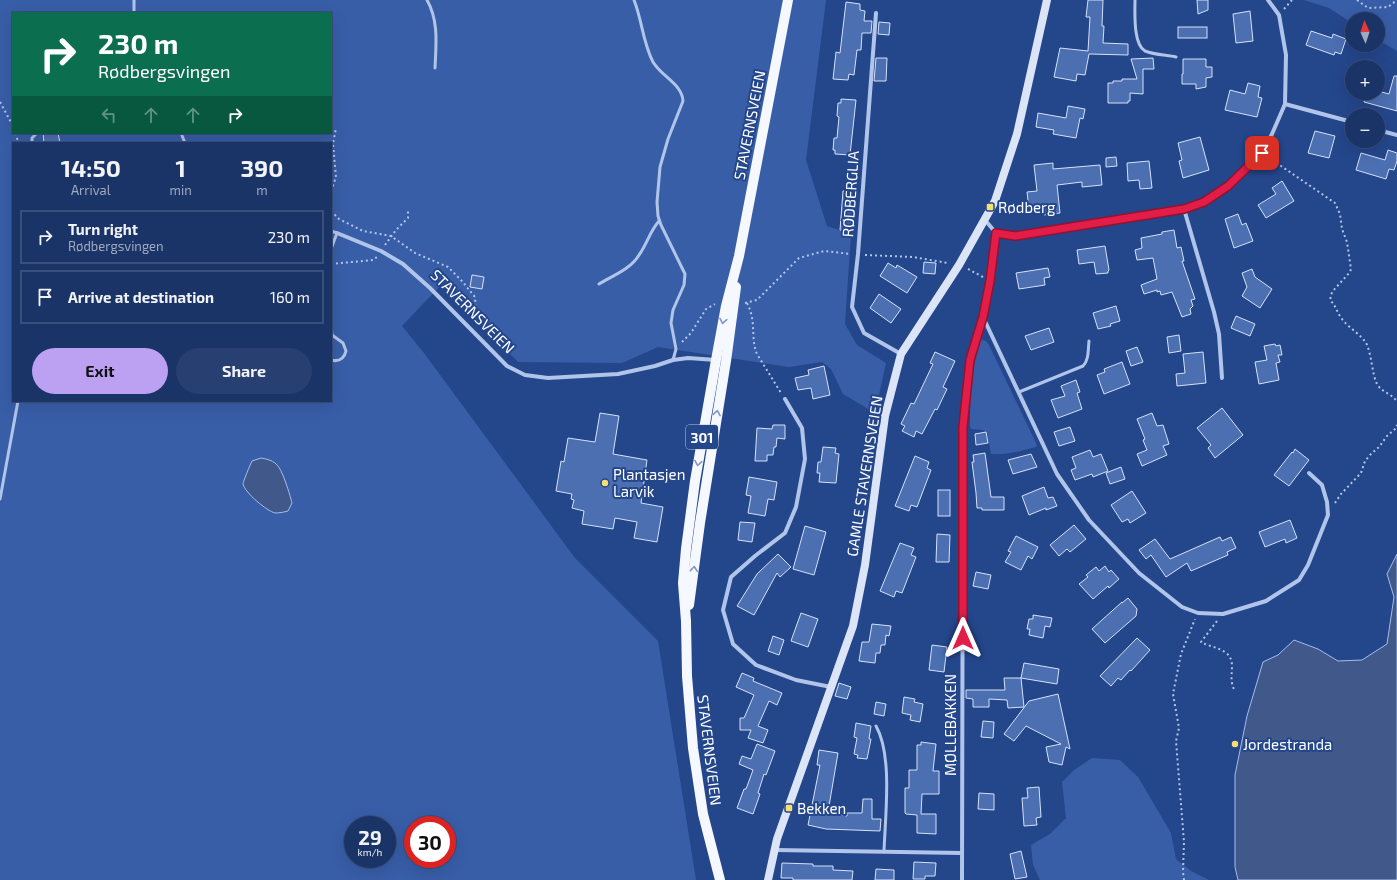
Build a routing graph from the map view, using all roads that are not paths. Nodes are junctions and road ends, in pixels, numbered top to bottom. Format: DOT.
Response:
graph roads {
  1 [pos="134,0"];
  2 [pos="427,0"];
  3 [pos="634,0"];
  4 [pos="788,0"];
  5 [pos="1047,0"];
  6 [pos="1135,0"];
  7 [pos="1268,0"];
  8 [pos="134,12"];
  9 [pos="876,13"];
  10 [pos="1176,57"];
  11 [pos="435,68"];
  12 [pos="1285,104"];
  13 [pos="1345,120"];
  14 [pos="1385,132"];
  15 [pos="1397,135"];
  16 [pos="1184,209"];
  17 [pos="985,220"];
  18 [pos="659,221"];
  19 [pos="332,231"];
  20 [pos="337,233"];
  21 [pos="996,233"];
  22 [pos="332,246"];
  23 [pos="739,256"];
  24 [pos="599,284"];
  25 [pos="983,317"];
  26 [pos="332,335"];
  27 [pos="1089,341"];
  28 [pos="901,354"];
  29 [pos="332,360"];
  30 [pos="673,360"];
  31 [pos="716,360"];
  32 [pos="726,361"];
  33 [pos="1222,378"];
  34 [pos="1019,392"];
  35 [pos="784,399"];
  36 [pos="18,402"];
  37 [pos="1309,473"];
  38 [pos="0,499"];
  39 [pos="686,621"];
  40 [pos="831,687"];
  41 [pos="876,726"];
  42 [pos="774,850"];
  43 [pos="884,852"];
  44 [pos="962,853"];
  45 [pos="720,880"];
  46 [pos="768,880"];
  47 [pos="962,880"];
  1 -- 8 [label="lane"];
  2 -- 11 [label="lane"];
  3 -- 18 [label="lane"];
  4 -- 23 [label="main road, STAVERNSVEIEN / 301"];
  5 -- 17 [label="street, GAMLE STAVERNSVEIEN"];
  6 -- 10 [label="lane"];
  7 -- 12 [label="street"];
  9 -- 28 [label="street, RØDBERGLIA"];
  12 -- 13 [label="street"];
  12 -- 16 [label="street"];
  14 -- 15 [label="street"];
  16 -- 21 [label="street"];
  16 -- 33 [label="street"];
  17 -- 21 [label="street"];
  17 -- 28 [label="street, GAMLE STAVERNSVEIEN"];
  18 -- 24 [label="lane"];
  18 -- 30 [label="lane"];
  19 -- 20 [label="lane"];
  20 -- 22 [label="lane"];
  20 -- 30 [label="street, STAVERNSVEIEN"];
  21 -- 25 [label="street, MØLLEBAKKEN"];
  23 -- 31 [label="main road, STAVERNSVEIEN / 301, one-way"];
  23 -- 32 [label="main road, STAVERNSVEIEN / 301"];
  25 -- 34 [label="street"];
  25 -- 44 [label="street, MØLLEBAKKEN"];
  26 -- 29 [label="lane"];
  27 -- 34 [label="lane"];
  28 -- 40 [label="street, GAMLE STAVERNSVEIEN"];
  30 -- 31 [label="street, STAVERNSVEIEN"];
  31 -- 32 [label="street, STAVERNSVEIEN"];
  31 -- 39 [label="main road, STAVERNSVEIEN / 301, one-way"];
  39 -- 32 [label="main road, STAVERNSVEIEN / 301, one-way"];
  34 -- 37 [label="street"];
  35 -- 40 [label="street"];
  36 -- 38 [label="lane"];
  39 -- 45 [label="main road, STAVERNSVEIEN / 301"];
  40 -- 42 [label="street, GAMLE STAVERNSVEIEN"];
  41 -- 43 [label="lane"];
  42 -- 43 [label="street"];
  42 -- 46 [label="street, GAMLE STAVERNSVEIEN"];
  43 -- 44 [label="street"];
  44 -- 47 [label="street, MØLLEBAKKEN"];
}
